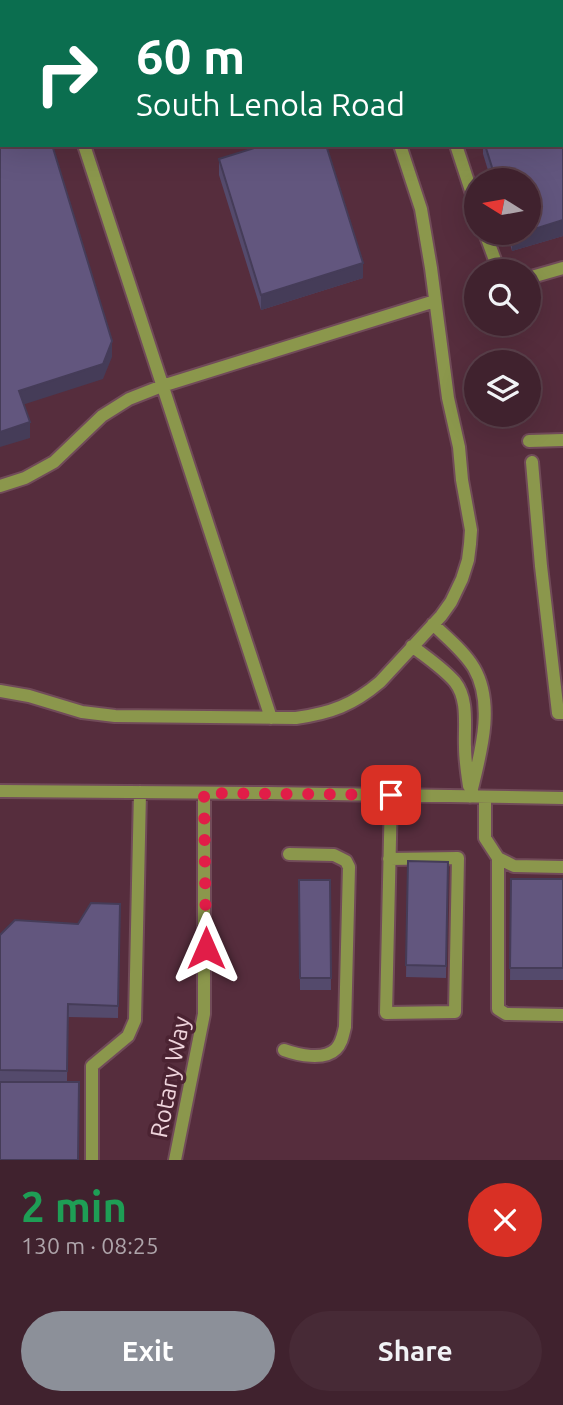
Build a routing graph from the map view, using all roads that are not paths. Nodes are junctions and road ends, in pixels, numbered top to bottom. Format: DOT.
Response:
graph roads {
  1 [pos="86,147"];
  2 [pos="401,147"];
  3 [pos="457,147"];
  4 [pos="464,169"];
  5 [pos="563,268"];
  6 [pos="541,274"];
  7 [pos="435,302"];
  8 [pos="162,386"];
  9 [pos="563,440"];
  10 [pos="529,441"];
  11 [pos="532,462"];
  12 [pos="0,486"];
  13 [pos="433,624"];
  14 [pos="412,646"];
  15 [pos="0,691"];
  16 [pos="563,713"];
  17 [pos="271,718"];
  18 [pos="0,791"];
  19 [pos="139,792"];
  20 [pos="204,793"];
  21 [pos="391,795"];
  22 [pos="470,797"];
  23 [pos="485,797"];
  24 [pos="563,798"];
  25 [pos="289,854"];
  26 [pos="498,858"];
  27 [pos="389,859"];
  28 [pos="563,867"];
  29 [pos="563,1015"];
  30 [pos="284,1050"];
  31 [pos="92,1160"];
  32 [pos="175,1160"];
  1 -- 8 [label="street"];
  2 -- 7 [label="street"];
  3 -- 4 [label="street"];
  5 -- 6 [label="street"];
  7 -- 8 [label="street"];
  7 -- 13 [label="street"];
  8 -- 12 [label="street"];
  8 -- 17 [label="street"];
  9 -- 10 [label="street"];
  11 -- 16 [label="street"];
  13 -- 14 [label="street"];
  13 -- 22 [label="street"];
  14 -- 17 [label="street"];
  14 -- 22 [label="street"];
  15 -- 17 [label="street"];
  18 -- 19 [label="street"];
  19 -- 20 [label="street"];
  19 -- 31 [label="street"];
  20 -- 21 [label="street"];
  20 -- 32 [label="street, Rotary Way"];
  21 -- 22 [label="street"];
  21 -- 27 [label="street"];
  22 -- 23 [label="street"];
  23 -- 24 [label="street"];
  23 -- 26 [label="street"];
  25 -- 30 [label="street"];
  26 -- 28 [label="street"];
  26 -- 29 [label="street"];
  27 -- 27 [label="street"];
}
